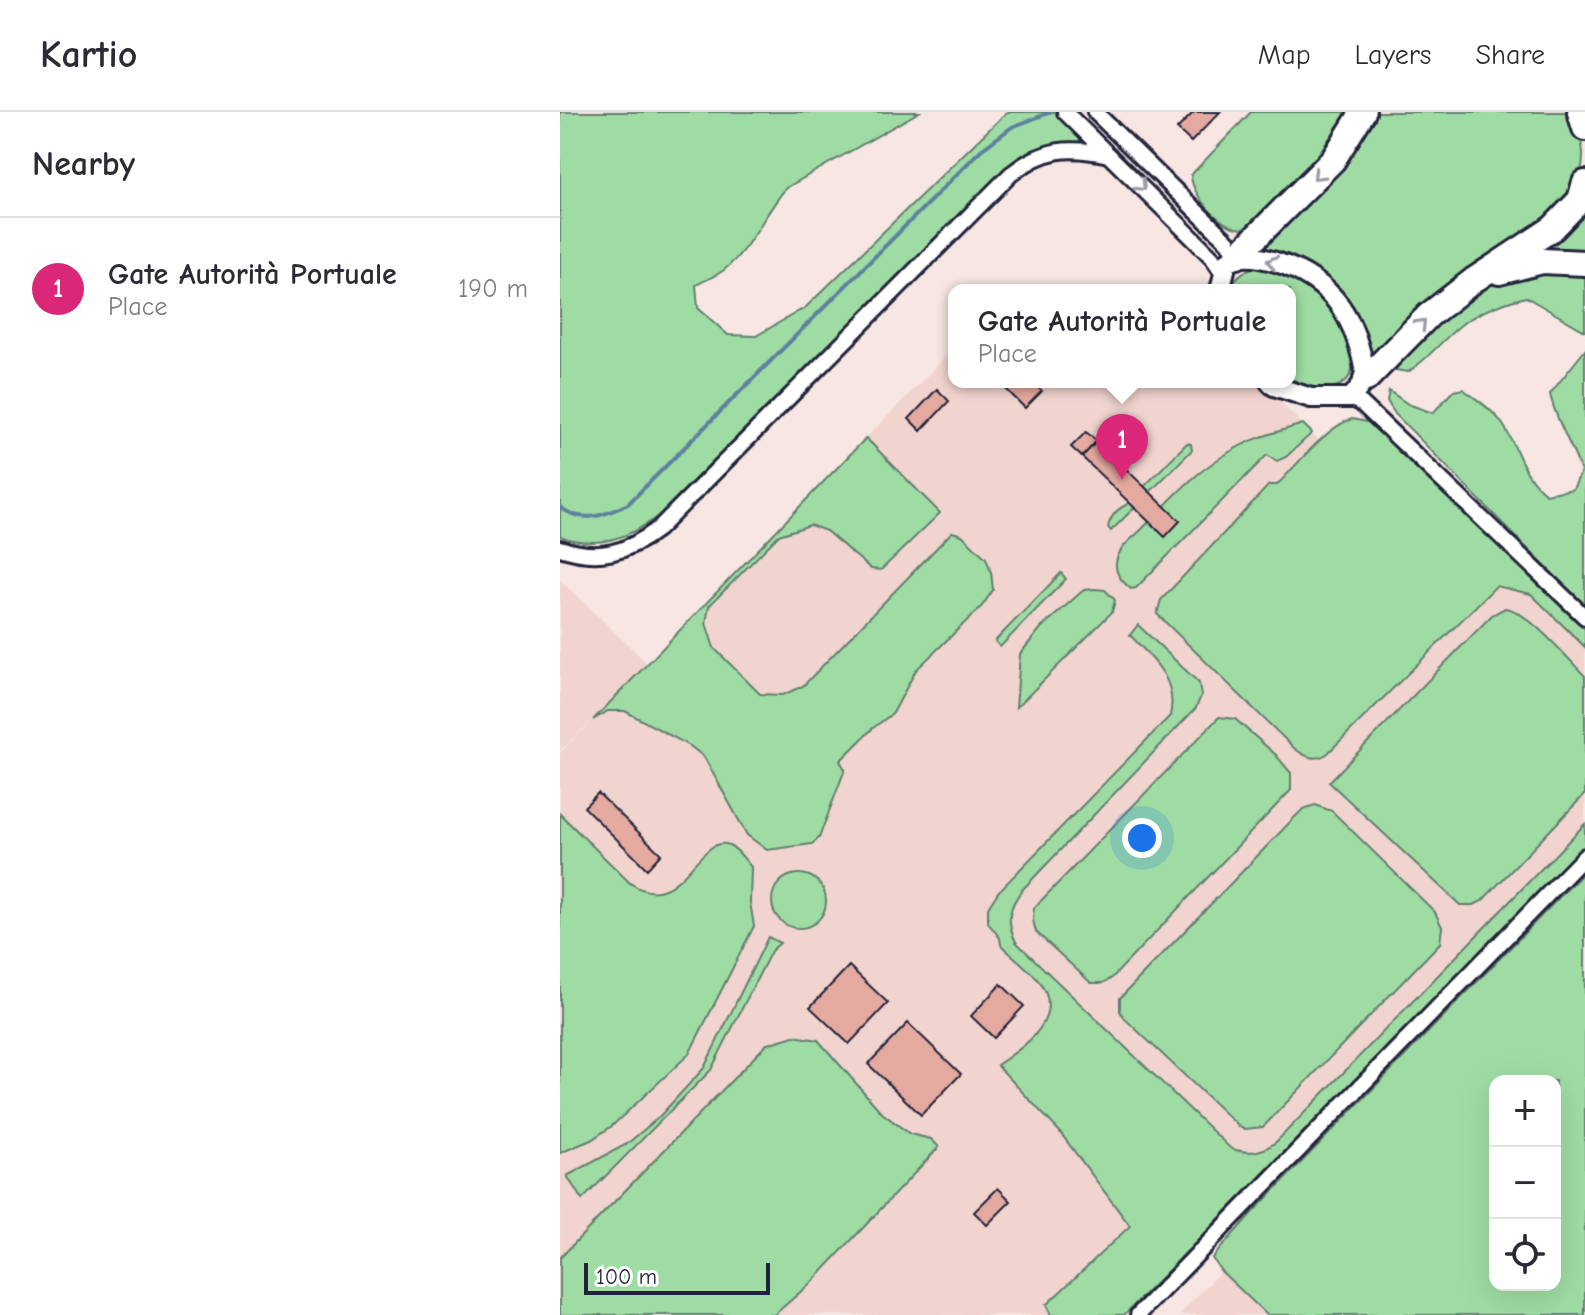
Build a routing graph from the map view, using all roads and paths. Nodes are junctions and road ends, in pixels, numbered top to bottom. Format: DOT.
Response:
graph roads {
  1 [pos="1065,112"];
  2 [pos="1095,112"];
  3 [pos="1363,112"];
  4 [pos="1580,112"];
  5 [pos="1585,128"];
  6 [pos="1109,155"];
  7 [pos="1585,183"];
  8 [pos="1585,263"];
  9 [pos="1227,273"];
  10 [pos="1474,280"];
  11 [pos="1280,388"];
  12 [pos="1359,388"];
  13 [pos="560,548"];
  14 [pos="1585,617"];
  15 [pos="1585,856"];
  16 [pos="1138,1315"];
  1 -- 6 [label="street"];
  2 -- 9 [label="street"];
  3 -- 9 [label="highway, one-way"];
  4 -- 5 [label="highway"];
  6 -- 9 [label="street, one-way"];
  6 -- 13 [label="street"];
  7 -- 10 [label="highway"];
  8 -- 10 [label="highway"];
  12 -- 9 [label="street, one-way"];
  12 -- 10 [label="highway, one-way"];
  11 -- 12 [label="street"];
  12 -- 14 [label="street"];
  15 -- 16 [label="street"];
}
